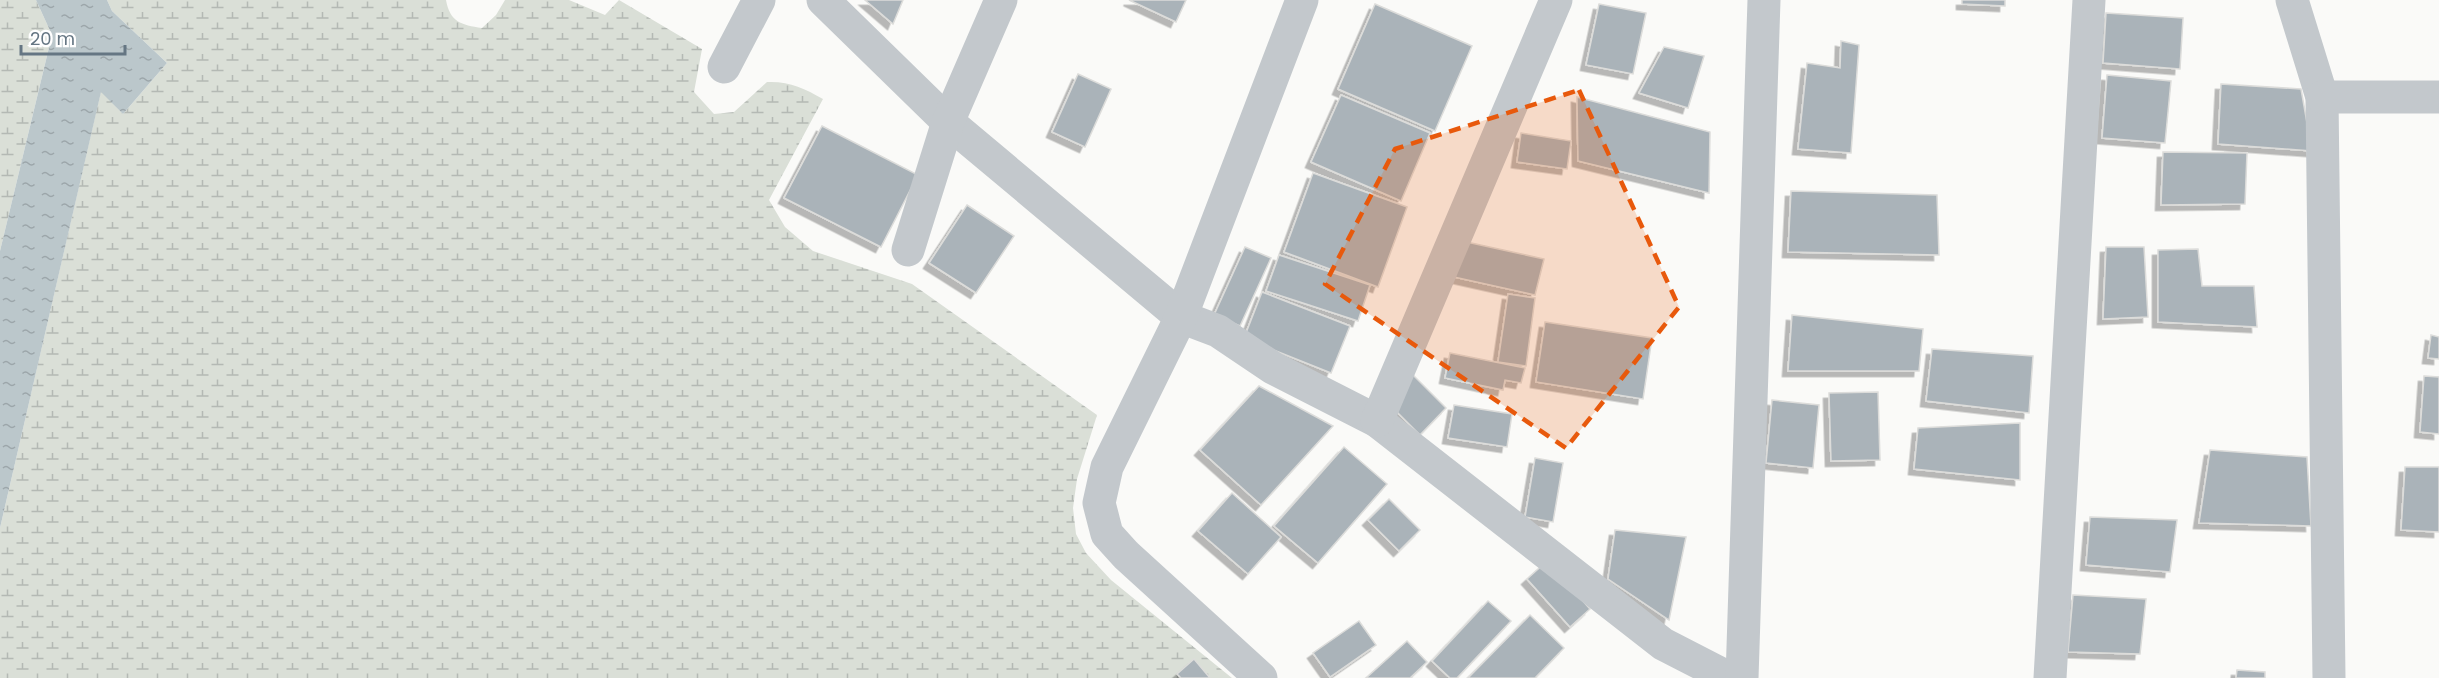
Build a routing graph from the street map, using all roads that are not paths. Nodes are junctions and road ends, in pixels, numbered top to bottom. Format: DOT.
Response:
graph roads {
  1 [pos="759,0"];
  2 [pos="823,0"];
  3 [pos="1001,0"];
  4 [pos="1302,0"];
  5 [pos="1556,0"];
  6 [pos="1764,0"];
  7 [pos="2089,0"];
  8 [pos="2292,0"];
  9 [pos="724,67"];
  10 [pos="2322,97"];
  11 [pos="2439,98"];
  12 [pos="948,122"];
  13 [pos="908,250"];
  14 [pos="1181,317"];
  15 [pos="1377,421"];
  16 [pos="1261,678"];
  17 [pos="1729,678"];
  18 [pos="1742,678"];
  19 [pos="2049,678"];
  20 [pos="2329,678"];
  1 -- 9 [label="street"];
  2 -- 12 [label="street"];
  3 -- 12 [label="street"];
  4 -- 14 [label="street"];
  5 -- 15 [label="street"];
  6 -- 18 [label="street"];
  7 -- 19 [label="street"];
  8 -- 10 [label="street"];
  10 -- 11 [label="street"];
  10 -- 20 [label="street"];
  12 -- 13 [label="street"];
  12 -- 14 [label="street"];
  14 -- 15 [label="street"];
  14 -- 16 [label="street"];
  15 -- 17 [label="street"];
}
